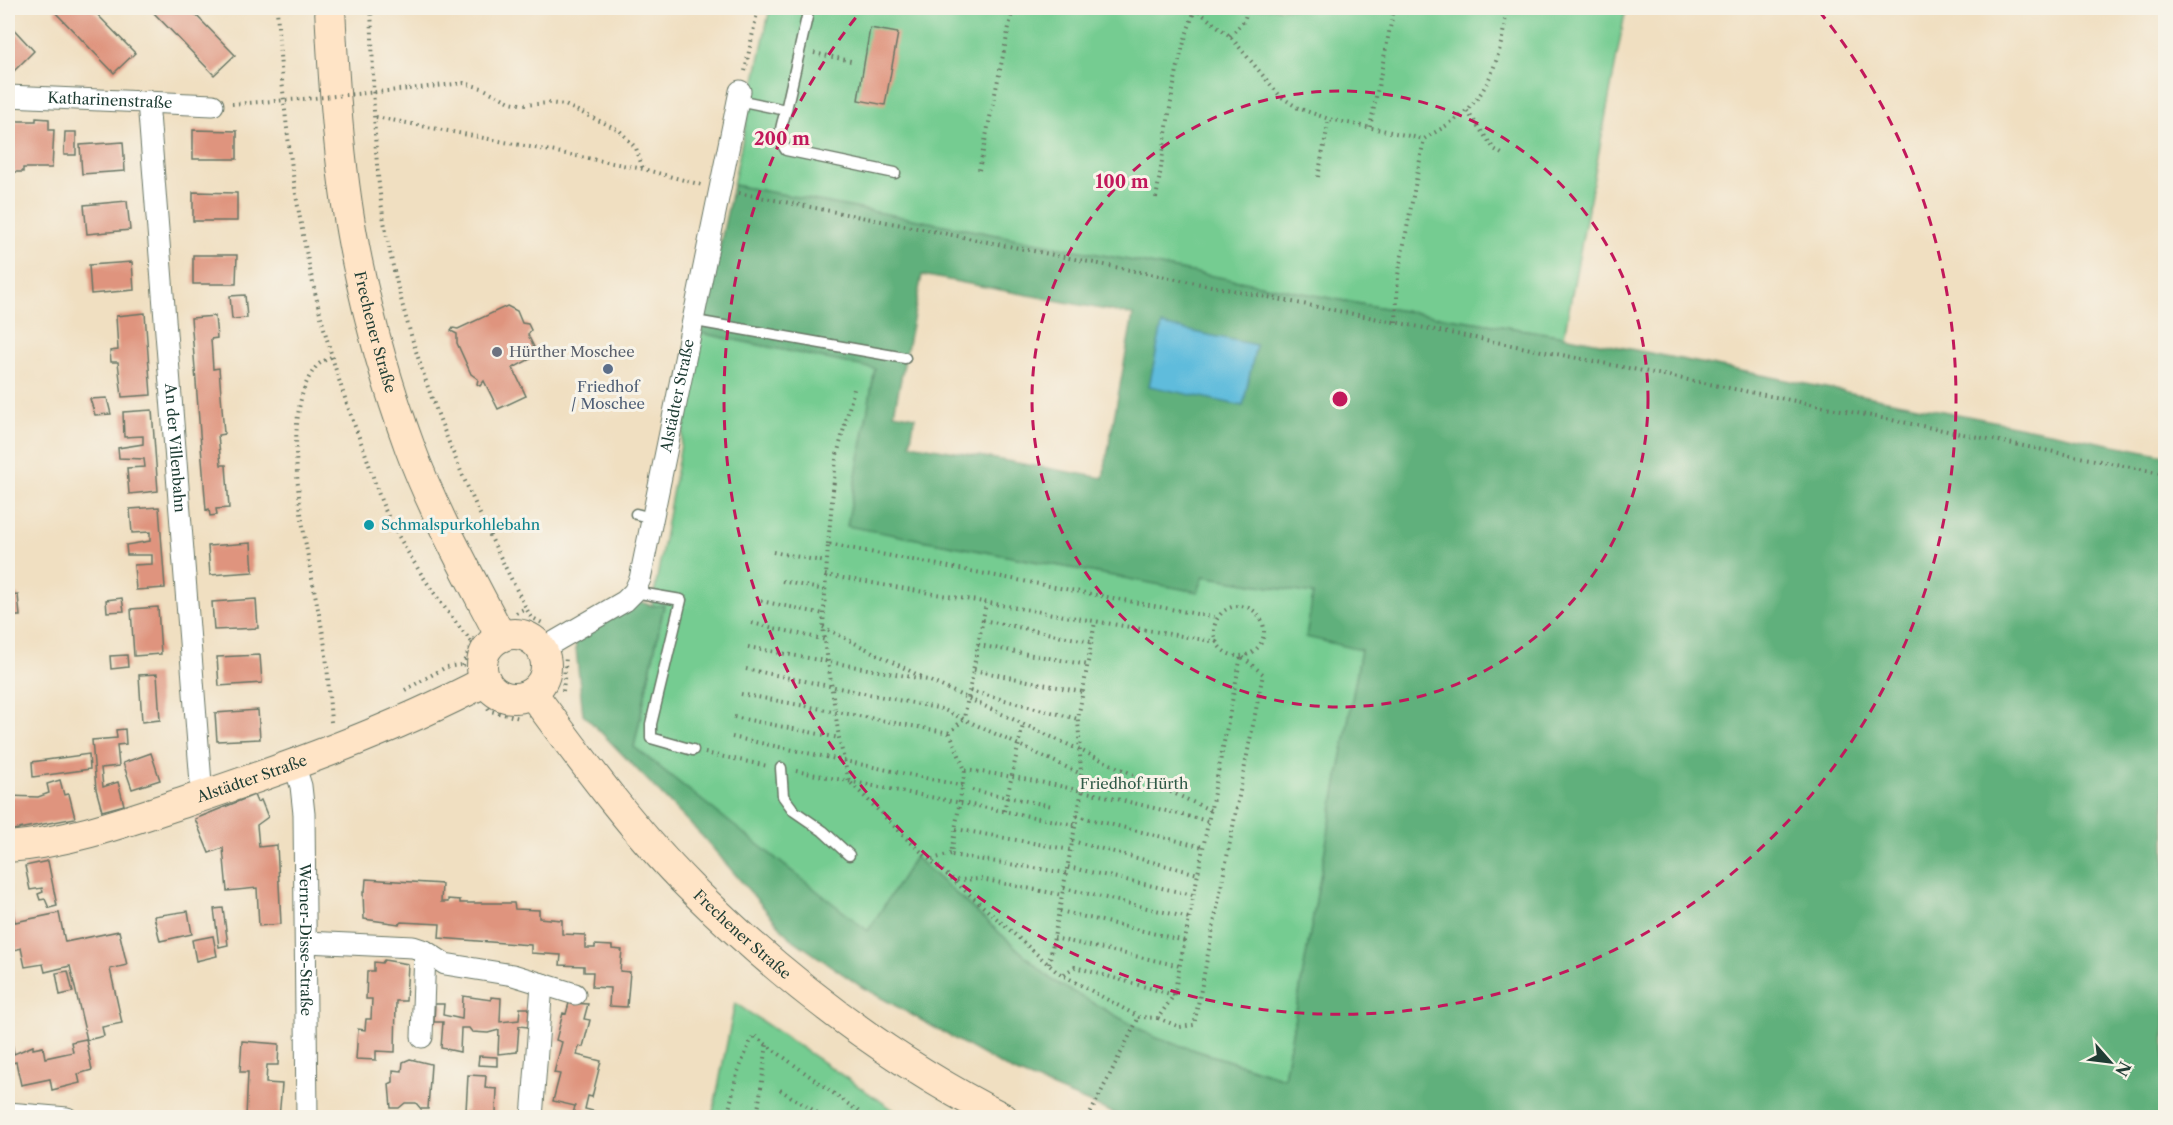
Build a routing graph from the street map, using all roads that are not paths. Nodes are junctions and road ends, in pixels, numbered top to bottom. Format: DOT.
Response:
graph roads {
  1 [pos="330,8"];
  2 [pos="809,8"];
  3 [pos="8,96"];
  4 [pos="739,96"];
  5 [pos="148,100"];
  6 [pos="213,105"];
  7 [pos="786,110"];
  8 [pos="895,173"];
  9 [pos="688,320"];
  10 [pos="905,358"];
  11 [pos="634,592"];
  12 [pos="489,634"];
  13 [pos="549,645"];
  14 [pos="481,684"];
  15 [pos="537,700"];
  16 [pos="693,750"];
  17 [pos="294,764"];
  18 [pos="781,768"];
  19 [pos="202,796"];
  20 [pos="8,847"];
  21 [pos="849,855"];
  22 [pos="306,942"];
  23 [pos="425,951"];
  24 [pos="542,984"];
  25 [pos="575,994"];
  26 [pos="422,1037"];
  27 [pos="8,1113"];
  28 [pos="67,1118"];
  29 [pos="307,1118"];
  30 [pos="532,1118"];
  31 [pos="1004,1118"];
  1 -- 12 [label="main road, Frechener Straße"];
  2 -- 7 [label="lane"];
  3 -- 5 [label="street, Katharinenstraße"];
  4 -- 7 [label="lane"];
  4 -- 9 [label="street, Alstädter Straße"];
  5 -- 6 [label="street, Katharinenstraße"];
  5 -- 19 [label="street, An der Villenbahn"];
  7 -- 8 [label="lane"];
  9 -- 10 [label="lane"];
  9 -- 11 [label="street, Alstädter Straße"];
  11 -- 13 [label="street"];
  11 -- 16 [label="lane"];
  12 -- 13 [label="main road"];
  12 -- 14 [label="main road"];
  13 -- 15 [label="main road"];
  14 -- 15 [label="main road"];
  14 -- 17 [label="main road, Alstädter Straße"];
  15 -- 31 [label="main road, Frechener Straße"];
  17 -- 19 [label="main road, Alstädter Straße"];
  17 -- 22 [label="street, Werner-Disse-Straße"];
  18 -- 21 [label="lane"];
  19 -- 20 [label="main road, Alstädter Straße"];
  22 -- 23 [label="street"];
  22 -- 29 [label="street, Werner-Disse-Straße"];
  23 -- 24 [label="street"];
  23 -- 26 [label="street"];
  24 -- 25 [label="street"];
  24 -- 30 [label="street"];
  27 -- 28 [label="street"];
}
